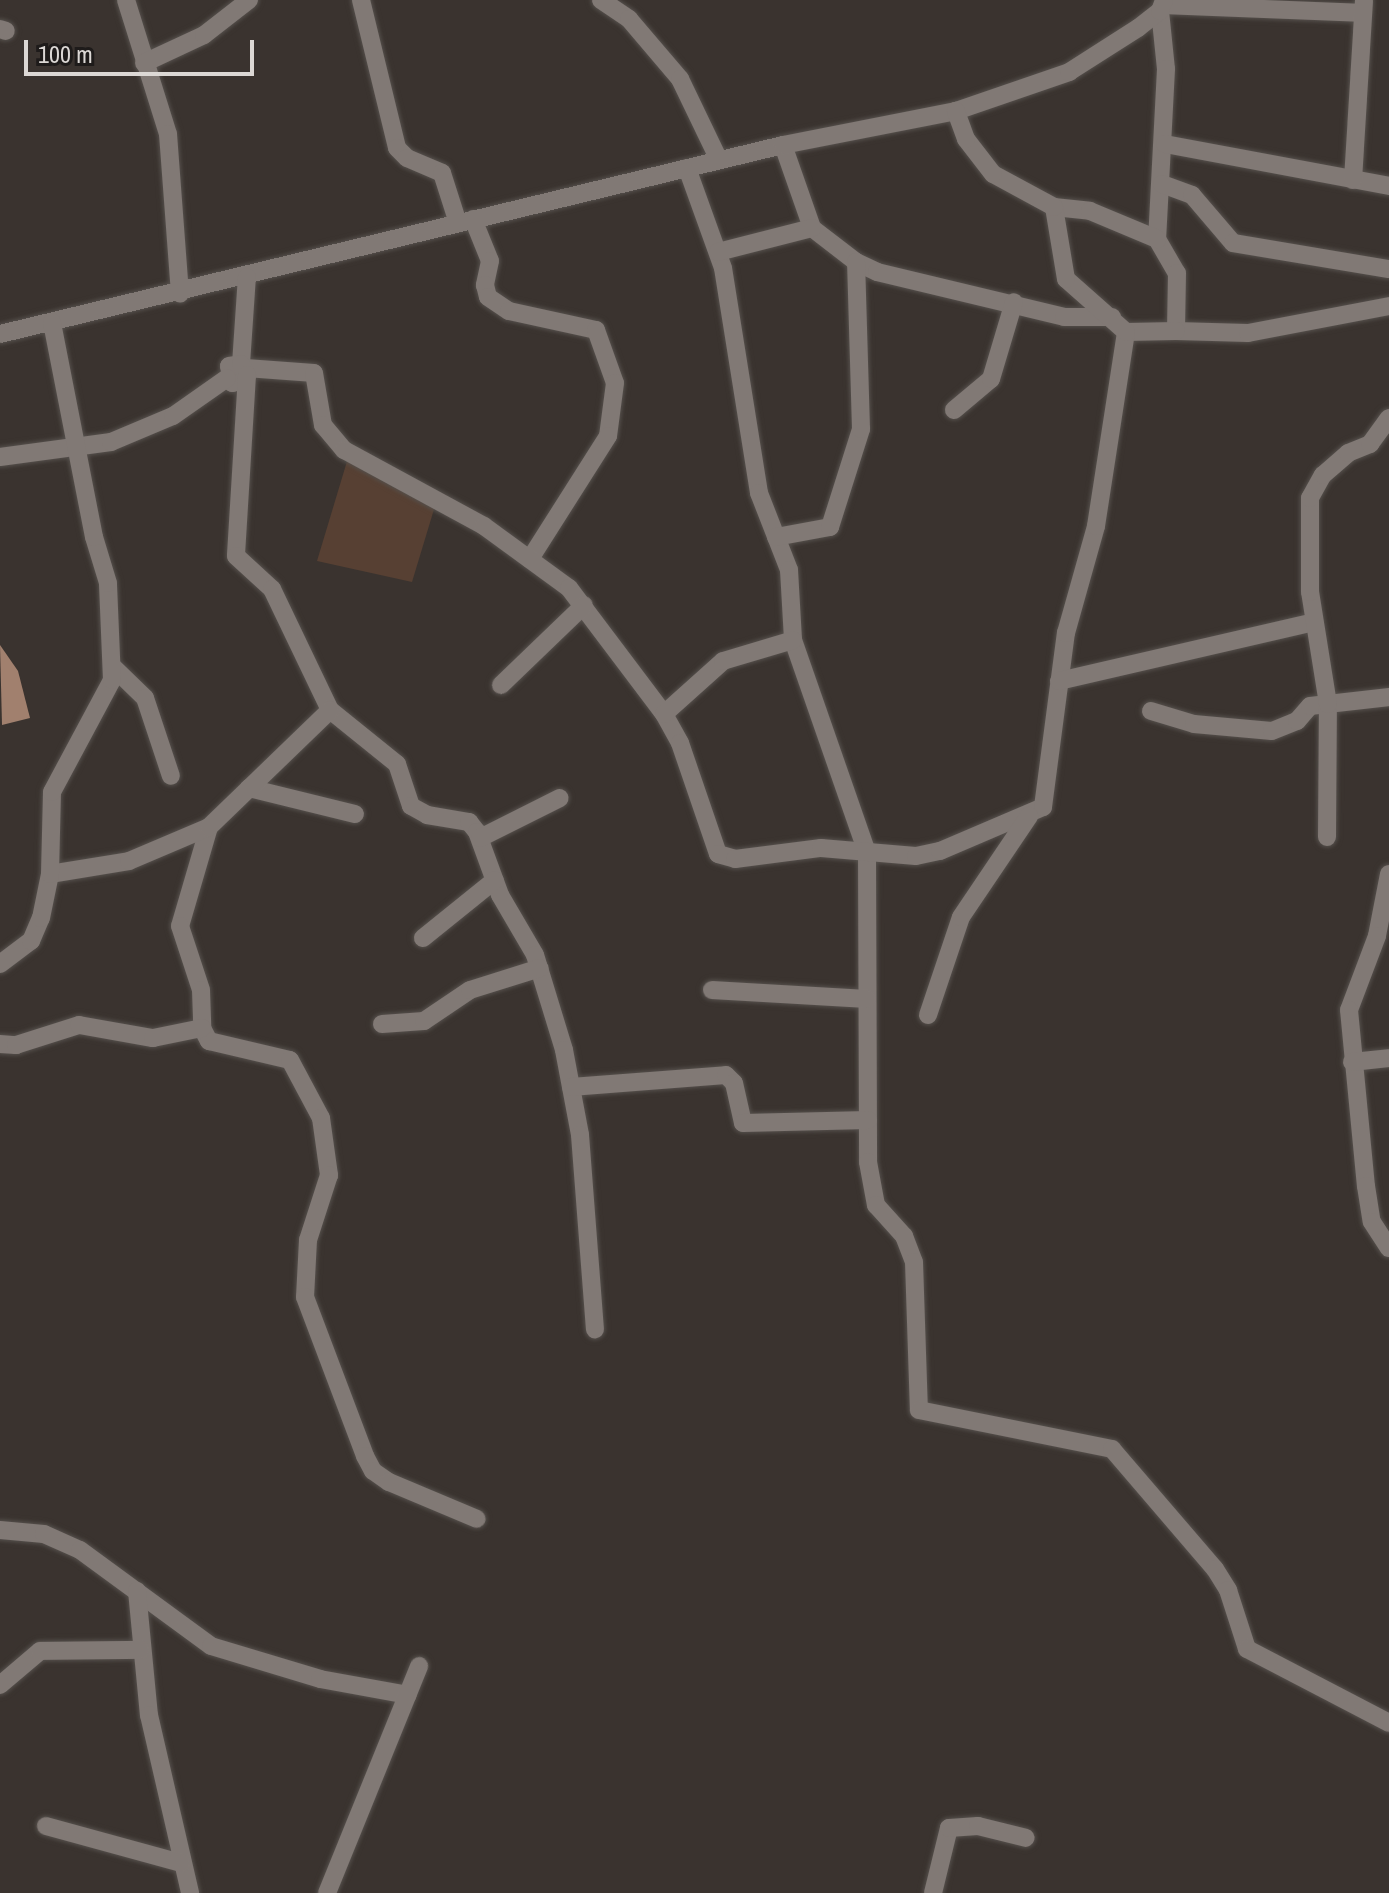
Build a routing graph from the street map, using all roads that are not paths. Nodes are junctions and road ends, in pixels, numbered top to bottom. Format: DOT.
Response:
graph roads {
  1 [pos="126,0"];
  2 [pos="249,0"];
  3 [pos="361,0"];
  4 [pos="601,0"];
  5 [pos="1163,5"];
  6 [pos="1364,7"];
  7 [pos="144,63"];
  8 [pos="956,111"];
  9 [pos="1165,144"];
  10 [pos="783,145"];
  11 [pos="719,160"];
  12 [pos="687,168"];
  13 [pos="1353,180"];
  14 [pos="1162,184"];
  15 [pos="1389,186"];
  16 [pos="1054,207"];
  17 [pos="466,221"];
  18 [pos="812,228"];
  19 [pos="1157,239"];
  20 [pos="718,252"];
  21 [pos="856,262"];
  22 [pos="1389,269"];
  23 [pos="247,277"];
  24 [pos="180,294"];
  25 [pos="1014,302"];
  26 [pos="1389,306"];
  27 [pos="1112,317"];
  28 [pos="52,322"];
  29 [pos="1176,331"];
  30 [pos="1126,332"];
  31 [pos="0,334"];
  32 [pos="240,373"];
  33 [pos="954,410"];
  34 [pos="1389,418"];
  35 [pos="76,449"];
  36 [pos="0,457"];
  37 [pos="776,537"];
  38 [pos="530,559"];
  39 [pos="584,605"];
  40 [pos="1314,622"];
  41 [pos="793,640"];
  42 [pos="112,666"];
  43 [pos="1059,681"];
  44 [pos="501,685"];
  45 [pos="1389,697"];
  46 [pos="1328,704"];
  47 [pos="330,710"];
  48 [pos="1151,711"];
  49 [pos="664,714"];
  50 [pos="171,776"];
  51 [pos="249,788"];
  52 [pos="560,798"];
  53 [pos="355,814"];
  54 [pos="1030,814"];
  55 [pos="209,827"];
  56 [pos="1327,837"];
  57 [pos="480,838"];
  58 [pos="867,852"];
  59 [pos="50,874"];
  60 [pos="1389,874"];
  61 [pos="495,880"];
  62 [pos="1386,908"];
  63 [pos="423,938"];
  64 [pos="0,964"];
  65 [pos="540,968"];
  66 [pos="712,990"];
  67 [pos="867,999"];
  68 [pos="928,1015"];
  69 [pos="382,1024"];
  70 [pos="202,1028"];
  71 [pos="0,1044"];
  72 [pos="1389,1058"];
  73 [pos="1352,1062"];
  74 [pos="571,1087"];
  75 [pos="868,1120"];
  76 [pos="1389,1248"];
  77 [pos="595,1329"];
  78 [pos="477,1519"];
  79 [pos="0,1530"];
  80 [pos="137,1591"];
  81 [pos="140,1650"];
  82 [pos="419,1666"];
  83 [pos="0,1685"];
  84 [pos="408,1695"];
  85 [pos="1389,1723"];
  86 [pos="46,1826"];
  87 [pos="1026,1838"];
  88 [pos="181,1863"];
  89 [pos="190,1893"];
  90 [pos="327,1893"];
  91 [pos="933,1893"];
  1 -- 7 [label="street"];
  2 -- 7 [label="street"];
  3 -- 17 [label="street"];
  4 -- 11 [label="street"];
  5 -- 6 [label="street"];
  5 -- 8 [label="street"];
  5 -- 9 [label="street"];
  6 -- 13 [label="street"];
  7 -- 24 [label="street"];
  8 -- 10 [label="street"];
  8 -- 16 [label="street"];
  9 -- 13 [label="street"];
  9 -- 14 [label="street"];
  10 -- 11 [label="street"];
  10 -- 18 [label="street"];
  11 -- 12 [label="street"];
  12 -- 17 [label="street"];
  12 -- 20 [label="street"];
  13 -- 15 [label="street"];
  14 -- 19 [label="street"];
  14 -- 22 [label="street"];
  16 -- 19 [label="street"];
  16 -- 27 [label="street"];
  17 -- 23 [label="street"];
  17 -- 38 [label="street"];
  18 -- 20 [label="street"];
  18 -- 21 [label="street"];
  19 -- 29 [label="street"];
  20 -- 37 [label="street"];
  21 -- 25 [label="street"];
  21 -- 37 [label="street"];
  23 -- 24 [label="street"];
  23 -- 32 [label="street"];
  24 -- 28 [label="street"];
  25 -- 27 [label="street"];
  25 -- 33 [label="street"];
  26 -- 29 [label="street"];
  27 -- 30 [label="street"];
  28 -- 31 [label="street"];
  28 -- 35 [label="street"];
  29 -- 30 [label="street"];
  30 -- 43 [label="street"];
  32 -- 35 [label="street"];
  32 -- 38 [label="street"];
  32 -- 47 [label="street"];
  34 -- 40 [label="street"];
  35 -- 36 [label="street"];
  35 -- 42 [label="street"];
  37 -- 41 [label="street"];
  38 -- 39 [label="street"];
  39 -- 44 [label="street"];
  39 -- 49 [label="street"];
  40 -- 43 [label="street"];
  40 -- 46 [label="street"];
  41 -- 49 [label="street"];
  41 -- 58 [label="street"];
  42 -- 50 [label="street"];
  42 -- 59 [label="street"];
  43 -- 54 [label="street"];
  45 -- 46 [label="street"];
  46 -- 48 [label="street"];
  46 -- 56 [label="street"];
  47 -- 51 [label="street"];
  47 -- 57 [label="street"];
  49 -- 58 [label="street"];
  51 -- 53 [label="street"];
  51 -- 55 [label="street"];
  52 -- 57 [label="street"];
  54 -- 58 [label="street"];
  54 -- 68 [label="street"];
  55 -- 59 [label="street"];
  55 -- 70 [label="street"];
  57 -- 61 [label="street"];
  58 -- 67 [label="street"];
  59 -- 64 [label="street"];
  60 -- 62 [label="street"];
  61 -- 63 [label="street"];
  61 -- 65 [label="street"];
  62 -- 73 [label="street"];
  65 -- 69 [label="street"];
  65 -- 74 [label="street"];
  66 -- 67 [label="street"];
  67 -- 75 [label="street"];
  70 -- 71 [label="street"];
  70 -- 78 [label="street"];
  72 -- 73 [label="street"];
  73 -- 76 [label="street"];
  74 -- 75 [label="street"];
  74 -- 77 [label="street"];
  75 -- 85 [label="street"];
  79 -- 80 [label="street"];
  80 -- 81 [label="street"];
  80 -- 84 [label="street"];
  81 -- 83 [label="street"];
  81 -- 88 [label="street"];
  82 -- 84 [label="street"];
  84 -- 90 [label="street"];
  86 -- 88 [label="street"];
  87 -- 91 [label="street"];
  88 -- 89 [label="street"];
}
